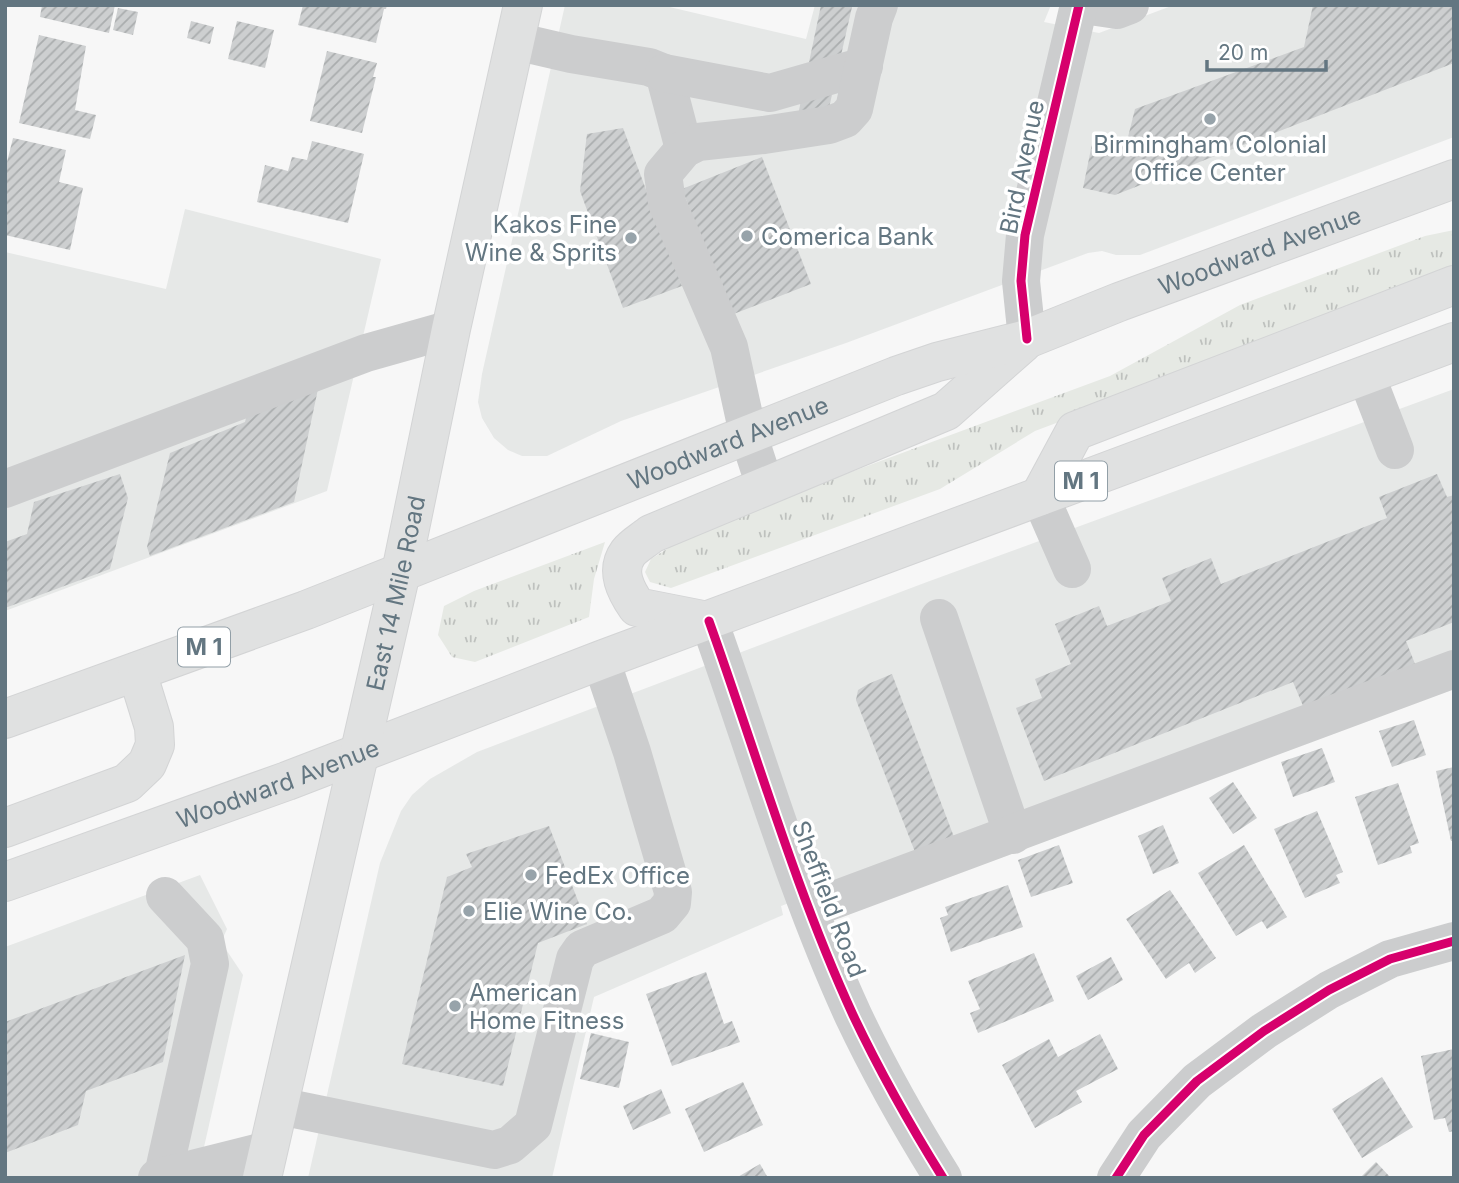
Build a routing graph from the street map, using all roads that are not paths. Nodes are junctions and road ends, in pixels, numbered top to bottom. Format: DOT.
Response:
graph roads {
  1 [pos="879,5"];
  2 [pos="1081,5"];
  3 [pos="1130,5"];
  4 [pos="519,23"];
  5 [pos="864,66"];
  6 [pos="664,73"];
  7 [pos="674,161"];
  8 [pos="1446,188"];
  9 [pos="1454,285"];
  10 [pos="451,329"];
  11 [pos="1027,339"];
  12 [pos="1454,342"];
  13 [pos="1366,375"];
  14 [pos="748,434"];
  15 [pos="1395,450"];
  16 [pos="765,486"];
  17 [pos="5,489"];
  18 [pos="1040,496"];
  19 [pos="1072,569"];
  20 [pos="401,572"];
  21 [pos="939,618"];
  22 [pos="709,621"];
  23 [pos="601,660"];
  24 [pos="1454,669"];
  25 [pos="137,672"];
  26 [pos="5,719"];
  27 [pos="360,753"];
  28 [pos="5,828"];
  29 [pos="1013,835"];
  30 [pos="5,882"];
  31 [pos="165,895"];
  32 [pos="810,909"];
  33 [pos="1454,941"];
  34 [pos="279,1106"];
  35 [pos="265,1164"];
  36 [pos="160,1177"];
  37 [pos="943,1178"];
  38 [pos="1116,1178"];
  1 -- 5 [label="street"];
  2 -- 3 [label="street"];
  2 -- 11 [label="street, Bird Avenue"];
  4 -- 6 [label="street"];
  4 -- 10 [label="main road, East 14 Mile Road"];
  5 -- 6 [label="street"];
  5 -- 7 [label="street"];
  6 -- 7 [label="street"];
  7 -- 14 [label="street"];
  8 -- 11 [label="main road, Woodward Avenue / M 1"];
  9 -- 18 [label="main road"];
  10 -- 17 [label="street"];
  10 -- 20 [label="main road, East 14 Mile Road"];
  11 -- 14 [label="main road, Woodward Avenue / M 1"];
  11 -- 16 [label="main road"];
  12 -- 13 [label="main road, Woodward Avenue / M 1"];
  13 -- 15 [label="street"];
  13 -- 18 [label="main road, Woodward Avenue / M 1"];
  14 -- 16 [label="street"];
  14 -- 20 [label="main road, Woodward Avenue / M 1"];
  16 -- 22 [label="main road"];
  18 -- 19 [label="street"];
  18 -- 22 [label="main road, Woodward Avenue / M 1"];
  20 -- 25 [label="main road, Woodward Avenue / M 1"];
  20 -- 27 [label="main road, East 14 Mile Road"];
  21 -- 29 [label="street"];
  22 -- 23 [label="main road, Woodward Avenue / M 1"];
  22 -- 32 [label="street, Sheffield Road"];
  23 -- 27 [label="main road, Woodward Avenue / M 1"];
  23 -- 34 [label="street"];
  24 -- 29 [label="street"];
  25 -- 26 [label="main road, Woodward Avenue / M 1"];
  25 -- 28 [label="main road"];
  27 -- 30 [label="main road, Woodward Avenue / M 1"];
  27 -- 34 [label="main road, East 14 Mile Road"];
  29 -- 32 [label="street"];
  31 -- 36 [label="street"];
  32 -- 37 [label="street, Sheffield Road"];
  33 -- 38 [label="street"];
  34 -- 35 [label="main road, East 14 Mile Road"];
  35 -- 36 [label="street"];
}
